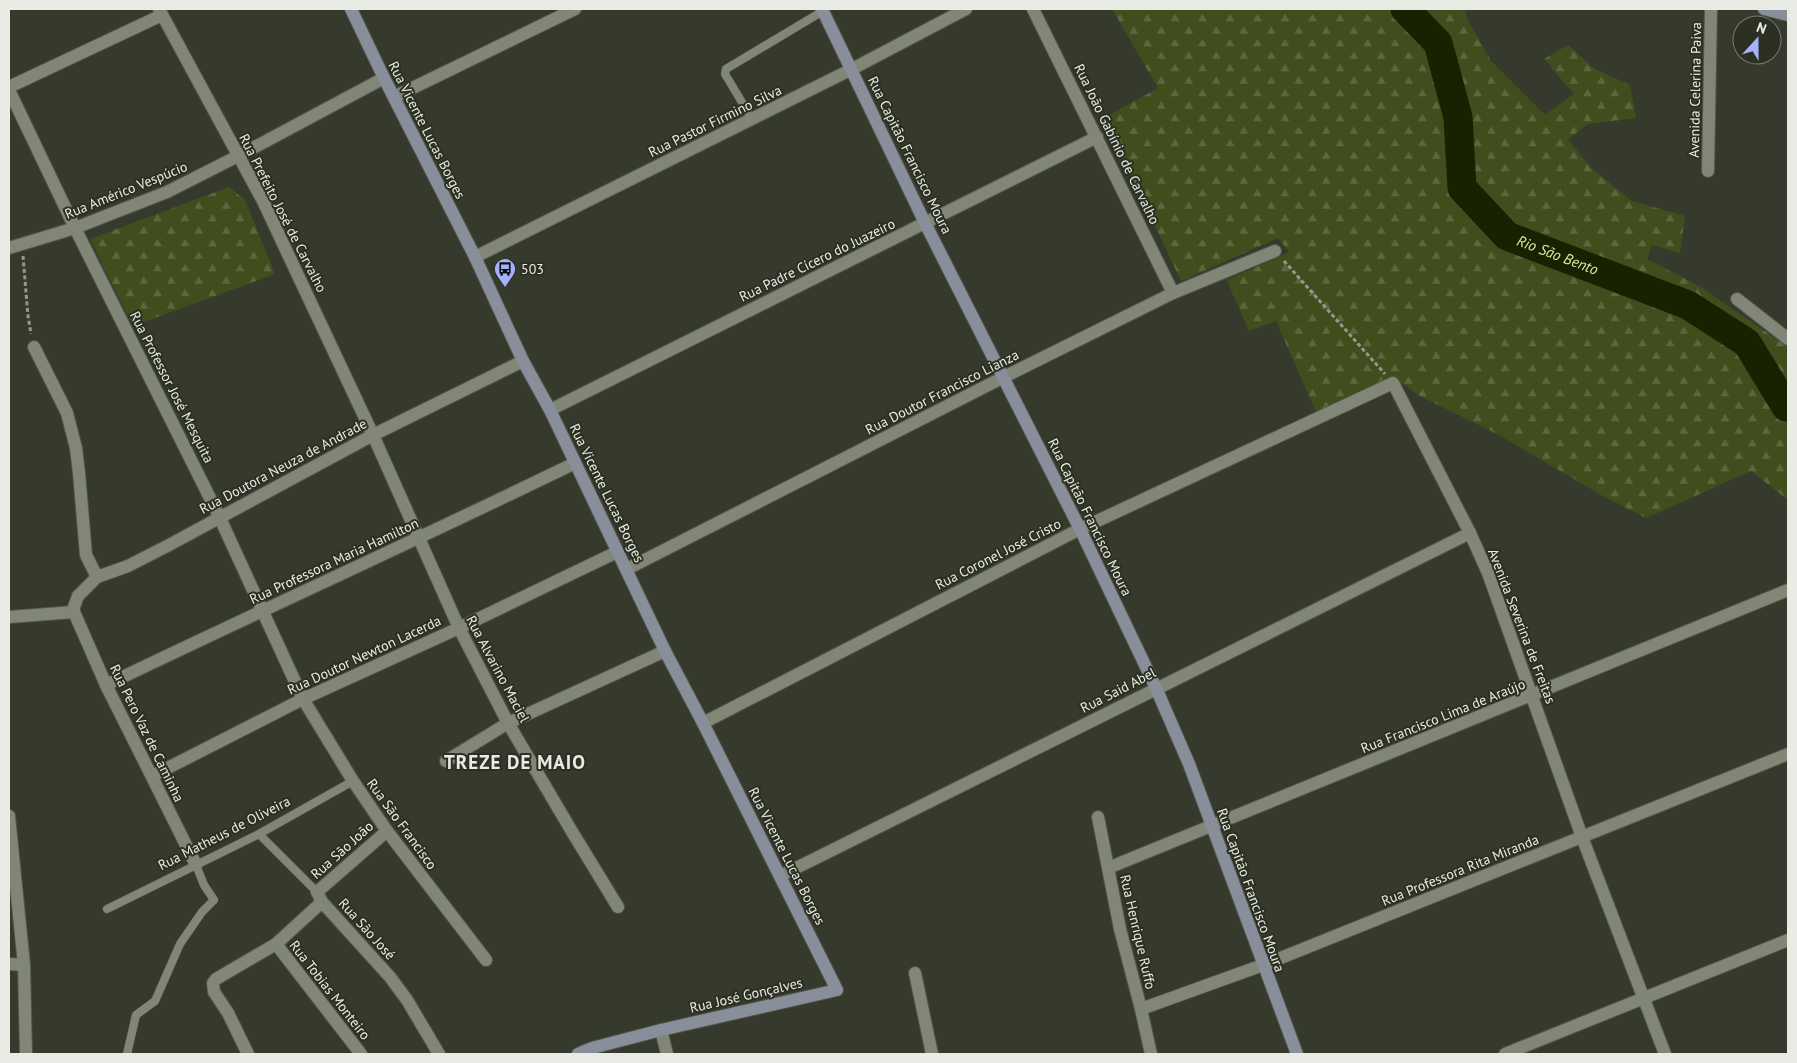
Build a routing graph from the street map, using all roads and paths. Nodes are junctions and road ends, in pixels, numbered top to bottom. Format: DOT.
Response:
graph roads {
  1 [pos="351,9"];
  2 [pos="575,9"];
  3 [pos="966,9"];
  4 [pos="1033,9"];
  5 [pos="1711,9"];
  6 [pos="1764,9"];
  7 [pos="822,10"];
  8 [pos="161,12"];
  9 [pos="1788,15"];
  10 [pos="852,69"];
  11 [pos="384,78"];
  12 [pos="9,89"];
  13 [pos="394,97"];
  14 [pos="752,119"];
  15 [pos="1097,137"];
  16 [pos="238,156"];
  17 [pos="1708,171"];
  18 [pos="925,223"];
  19 [pos="75,228"];
  20 [pos="22,245"];
  21 [pos="9,248"];
  22 [pos="1275,251"];
  23 [pos="475,257"];
  24 [pos="1174,293"];
  25 [pos="1737,299"];
  26 [pos="1788,339"];
  27 [pos="34,347"];
  28 [pos="523,362"];
  29 [pos="1004,377"];
  30 [pos="1393,383"];
  31 [pos="550,410"];
  32 [pos="373,435"];
  33 [pos="575,463"];
  34 [pos="220,516"];
  35 [pos="1080,528"];
  36 [pos="1470,533"];
  37 [pos="420,538"];
  38 [pos="617,552"];
  39 [pos="627,569"];
  40 [pos="97,577"];
  41 [pos="1788,590"];
  42 [pos="262,610"];
  43 [pos="74,612"];
  44 [pos="9,617"];
  45 [pos="459,628"];
  46 [pos="665,651"];
  47 [pos="106,685"];
  48 [pos="1156,688"];
  49 [pos="1533,695"];
  50 [pos="303,699"];
  51 [pos="508,722"];
  52 [pos="703,723"];
  53 [pos="1788,754"];
  54 [pos="446,761"];
  55 [pos="152,776"];
  56 [pos="353,781"];
  57 [pos="9,816"];
  58 [pos="1098,817"];
  59 [pos="1211,826"];
  60 [pos="387,831"];
  61 [pos="259,834"];
  62 [pos="1582,837"];
  63 [pos="196,865"];
  64 [pos="1108,868"];
  65 [pos="780,876"];
  66 [pos="320,897"];
  67 [pos="618,907"];
  68 [pos="107,909"];
  69 [pos="1788,940"];
  70 [pos="276,944"];
  71 [pos="486,960"];
  72 [pos="9,964"];
  73 [pos="24,965"];
  74 [pos="1263,965"];
  75 [pos="916,973"];
  76 [pos="837,990"];
  77 [pos="1645,997"];
  78 [pos="1141,1009"];
  79 [pos="661,1030"];
  80 [pos="26,1054"];
  81 [pos="127,1054"];
  82 [pos="248,1054"];
  83 [pos="361,1054"];
  84 [pos="439,1054"];
  85 [pos="578,1054"];
  86 [pos="667,1054"];
  87 [pos="932,1054"];
  88 [pos="1151,1054"];
  89 [pos="1296,1054"];
  90 [pos="1505,1054"];
  91 [pos="1666,1054"];
  1 -- 11 [label="main road, Rua Vicente Lucas Borges"];
  2 -- 13 [label="street"];
  3 -- 10 [label="street, Rua Pastor Firmino Silva"];
  4 -- 15 [label="street, Rua João Gabínio de Carvalho"];
  5 -- 17 [label="street, Avenida Celerina Paiva"];
  6 -- 9 [label="main road"];
  7 -- 10 [label="main road, Rua Capitão Francisco Moura"];
  7 -- 14 [label="lane"];
  8 -- 12 [label="street"];
  8 -- 16 [label="street, Rua Prefeito José de Carvalho"];
  10 -- 14 [label="street, Rua Pastor Firmino Silva"];
  10 -- 18 [label="main road, Rua Capitão Francisco Moura"];
  11 -- 13 [label="main road, Rua Vicente Lucas Borges"];
  11 -- 16 [label="street, Rua Américo Vespúcio"];
  12 -- 19 [label="street, Rua Professor José Mesquita"];
  13 -- 23 [label="main road, Rua Vicente Lucas Borges"];
  14 -- 23 [label="street, Rua Pastor Firmino Silva"];
  15 -- 18 [label="street, Rua Padre Cícero do Juazeiro"];
  15 -- 24 [label="street, Rua João Gabínio de Carvalho"];
  16 -- 19 [label="street, Rua Américo Vespúcio"];
  16 -- 32 [label="street, Rua Prefeito José de Carvalho"];
  18 -- 29 [label="main road, Rua Capitão Francisco Moura"];
  18 -- 31 [label="street, Rua Padre Cícero do Juazeiro"];
  19 -- 20 [label="street, Rua Américo Vespúcio"];
  19 -- 34 [label="street, Rua Professor José Mesquita"];
  20 -- 21 [label="street, Rua Américo Vespúcio"];
  20 -- 27 [label="path"];
  22 -- 24 [label="street, Rua Doutor Francisco Lianza"];
  22 -- 30 [label="path"];
  23 -- 28 [label="main road, Rua Vicente Lucas Borges"];
  24 -- 29 [label="street, Rua Doutor Francisco Lianza"];
  25 -- 26 [label="street"];
  27 -- 40 [label="street"];
  28 -- 31 [label="main road, Rua Vicente Lucas Borges"];
  28 -- 32 [label="street, Rua Doutora Neuza de Andrade"];
  29 -- 35 [label="main road, Rua Capitão Francisco Moura"];
  29 -- 39 [label="street, Rua Doutor Francisco Lianza"];
  30 -- 35 [label="street, Rua Coronel José Cristo"];
  30 -- 36 [label="street, Avenida Severina de Freitas"];
  31 -- 33 [label="main road, Rua Vicente Lucas Borges"];
  32 -- 34 [label="street, Rua Doutora Neuza de Andrade"];
  32 -- 37 [label="street, Rua Alvarino Maciel"];
  33 -- 37 [label="street, Rua Professora Maria Hamilton"];
  33 -- 38 [label="main road, Rua Vicente Lucas Borges"];
  34 -- 40 [label="street, Rua Doutora Neuza de Andrade"];
  34 -- 42 [label="street, Rua Professor José Mesquita"];
  35 -- 48 [label="main road, Rua Capitão Francisco Moura"];
  35 -- 52 [label="street, Rua Coronel José Cristo"];
  36 -- 48 [label="street, Rua Said Abel"];
  36 -- 49 [label="street, Avenida Severina de Freitas"];
  37 -- 42 [label="street, Rua Professora Maria Hamilton"];
  37 -- 45 [label="street, Rua Alvarino Maciel"];
  38 -- 39 [label="main road, Rua Vicente Lucas Borges"];
  38 -- 45 [label="street, Rua Doutor Newton Lacerda"];
  39 -- 46 [label="main road, Rua Vicente Lucas Borges"];
  40 -- 43 [label="street, Rua Doutora Neuza de Andrade"];
  41 -- 49 [label="street, Rua Francisco Lima de Araújo"];
  42 -- 47 [label="street, Rua Professora Maria Hamilton"];
  42 -- 50 [label="street, Rua Professor José Mesquita"];
  43 -- 44 [label="street"];
  43 -- 47 [label="street, Rua Pero Vaz de Caminha"];
  45 -- 50 [label="street, Rua Doutor Newton Lacerda"];
  45 -- 51 [label="street, Rua Alvarino Maciel"];
  46 -- 51 [label="street"];
  46 -- 52 [label="main road, Rua Vicente Lucas Borges"];
  47 -- 55 [label="street, Rua Pero Vaz de Caminha"];
  48 -- 59 [label="main road, Rua Capitão Francisco Moura"];
  48 -- 65 [label="street, Rua Said Abel"];
  49 -- 59 [label="street, Rua Francisco Lima de Araújo"];
  49 -- 62 [label="street, Avenida Severina de Freitas"];
  50 -- 55 [label="street, Rua Doutor Newton Lacerda"];
  50 -- 56 [label="street, Rua São Francisco"];
  51 -- 54 [label="street"];
  51 -- 67 [label="street, Rua Alvarino Maciel"];
  52 -- 65 [label="main road, Rua Vicente Lucas Borges"];
  53 -- 62 [label="street, Rua Professora Rita Miranda"];
  55 -- 63 [label="street, Rua Pero Vaz de Caminha"];
  56 -- 60 [label="street, Rua São Francisco"];
  56 -- 61 [label="lane, Rua Matheus de Oliveira"];
  57 -- 73 [label="street"];
  58 -- 64 [label="street, Rua Henrique Ruffo"];
  59 -- 64 [label="street, Rua Francisco Lima de Araújo"];
  59 -- 74 [label="main road, Rua Capitão Francisco Moura"];
  60 -- 66 [label="street, Rua São João"];
  60 -- 71 [label="street, Rua São Francisco"];
  61 -- 63 [label="lane, Rua Matheus de Oliveira"];
  61 -- 66 [label="lane, Rua São José"];
  62 -- 74 [label="street, Rua Professora Rita Miranda"];
  62 -- 77 [label="street, Avenida Severina de Freitas"];
  63 -- 68 [label="lane, Rua Matheus de Oliveira"];
  63 -- 81 [label="lane"];
  64 -- 78 [label="street, Rua Henrique Ruffo"];
  65 -- 76 [label="main road, Rua Vicente Lucas Borges"];
  66 -- 70 [label="street, Rua São João"];
  66 -- 84 [label="street, Rua São José"];
  69 -- 77 [label="street"];
  70 -- 82 [label="street, Rua São João"];
  70 -- 83 [label="street, Rua Tobias Monteiro"];
  72 -- 73 [label="street"];
  73 -- 80 [label="street"];
  74 -- 78 [label="street, Rua Professora Rita Miranda"];
  74 -- 89 [label="main road, Rua Capitão Francisco Moura"];
  75 -- 87 [label="street"];
  76 -- 79 [label="main road, Rua José Gonçalves"];
  77 -- 90 [label="street"];
  77 -- 91 [label="street, Avenida Severina de Freitas"];
  78 -- 88 [label="street, Rua Henrique Ruffo"];
  79 -- 85 [label="main road, Rua José Gonçalves"];
  79 -- 86 [label="street"];
}
